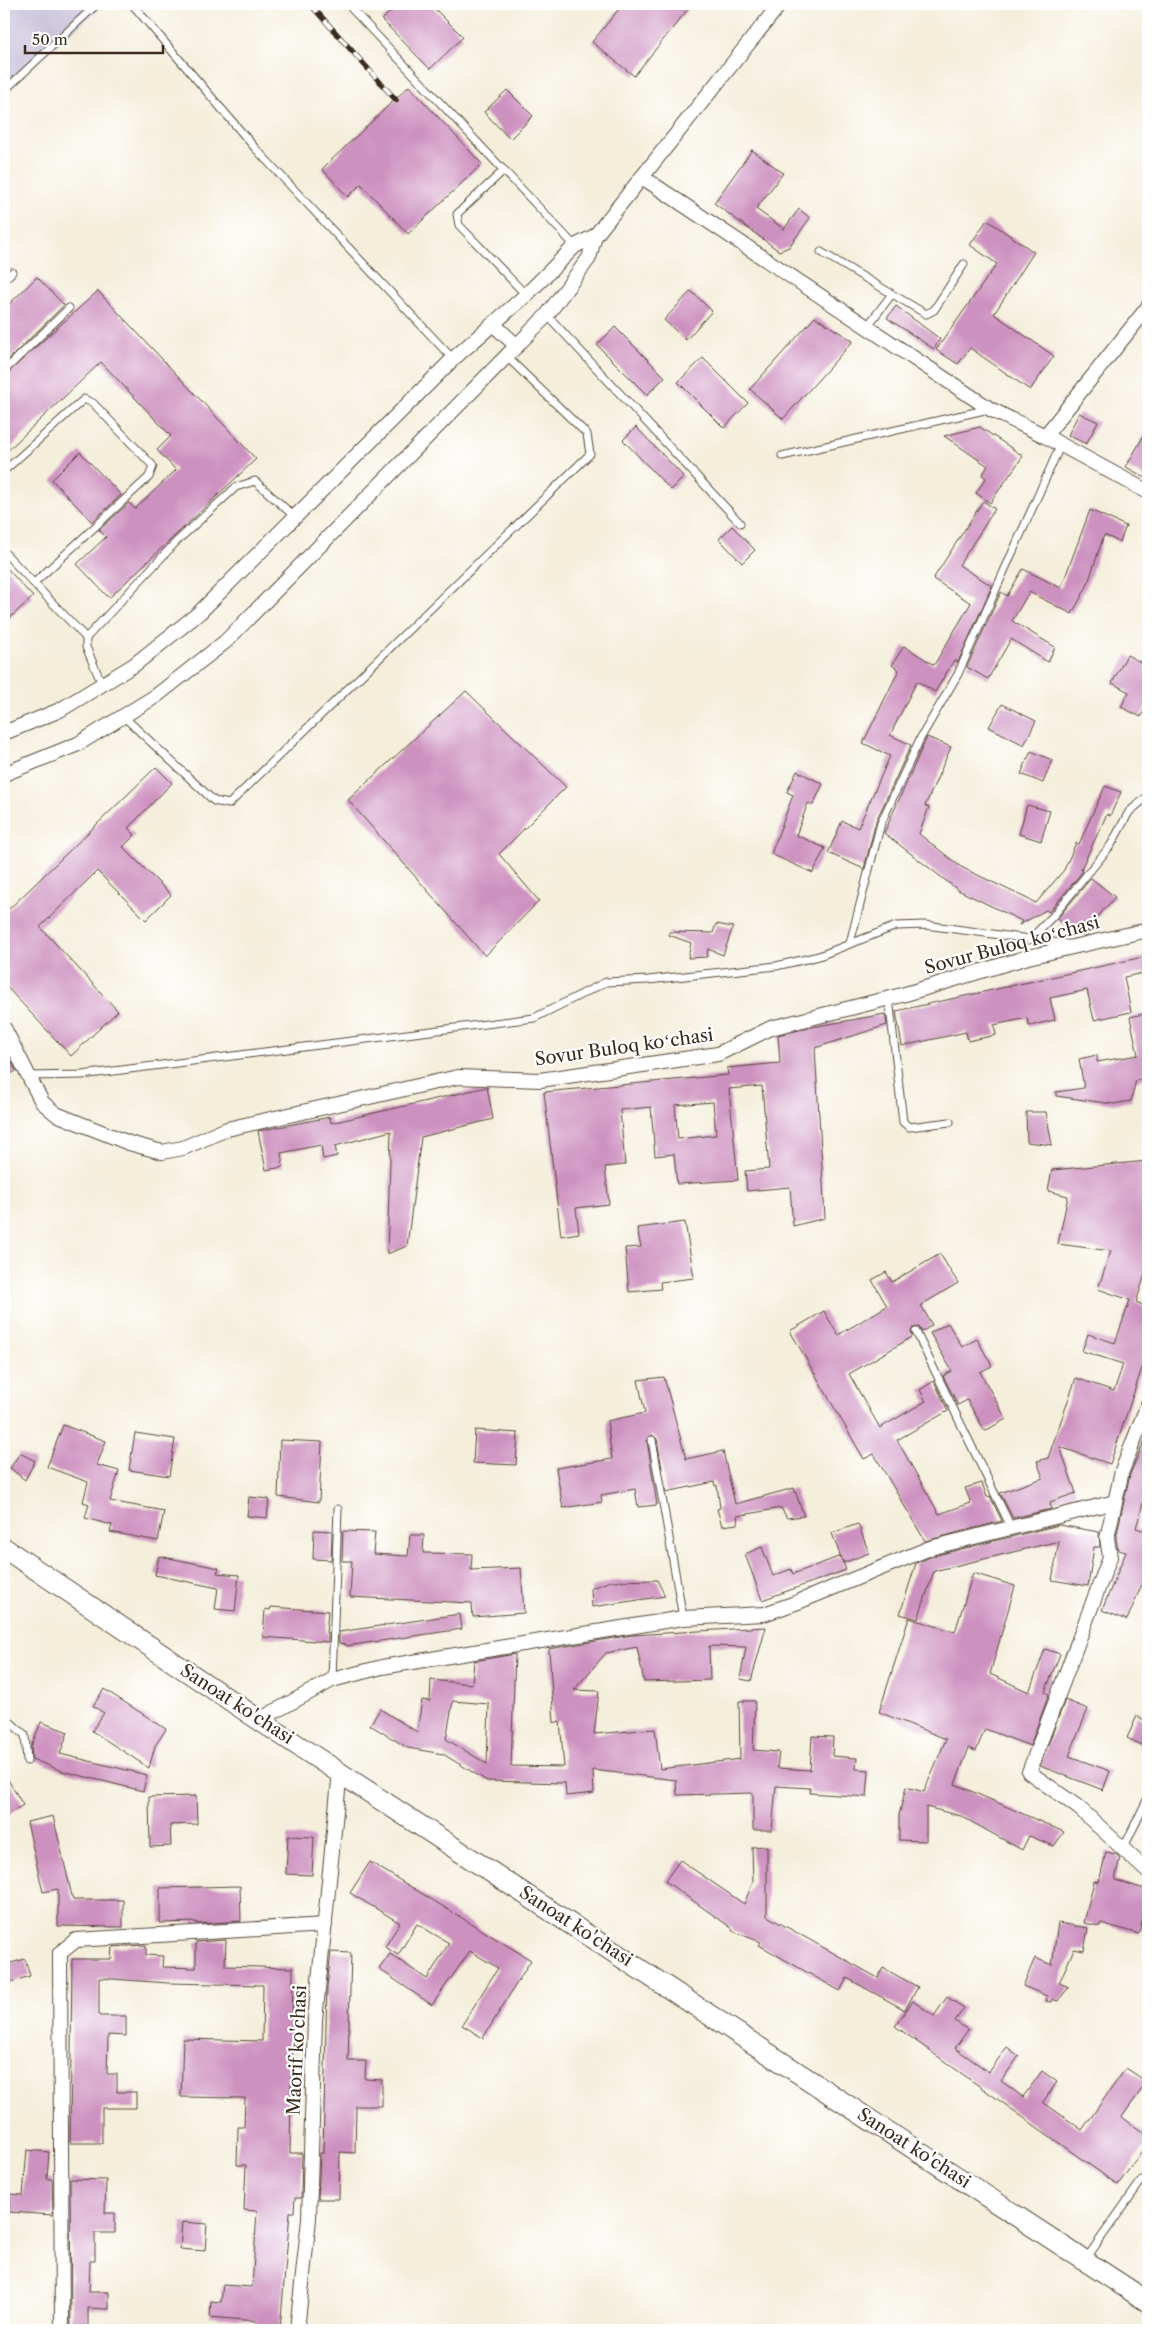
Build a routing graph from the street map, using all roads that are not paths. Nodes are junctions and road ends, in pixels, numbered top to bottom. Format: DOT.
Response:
graph roads {
  1 [pos="97,4"];
  2 [pos="132,4"];
  3 [pos="780,4"];
  4 [pos="350,7"];
  5 [pos="4,91"];
  6 [pos="504,170"];
  7 [pos="642,178"];
  8 [pos="595,236"];
  9 [pos="575,246"];
  10 [pos="821,252"];
  11 [pos="964,264"];
  12 [pos="12,272"];
  13 [pos="4,280"];
  14 [pos="892,294"];
  15 [pos="526,295"];
  16 [pos="1148,307"];
  17 [pos="69,308"];
  18 [pos="547,314"];
  19 [pos="494,325"];
  20 [pos="866,328"];
  21 [pos="512,352"];
  22 [pos="453,360"];
  23 [pos="4,371"];
  24 [pos="990,409"];
  25 [pos="1045,436"];
  26 [pos="1061,444"];
  27 [pos="782,456"];
  28 [pos="4,471"];
  29 [pos="1148,492"];
  30 [pos="296,517"];
  31 [pos="740,523"];
  32 [pos="4,552"];
  33 [pos="34,584"];
  34 [pos="86,638"];
  35 [pos="102,684"];
  36 [pos="123,716"];
  37 [pos="4,733"];
  38 [pos="4,774"];
  39 [pos="1148,796"];
  40 [pos="1148,930"];
  41 [pos="1029,940"];
  42 [pos="850,942"];
  43 [pos="1076,946"];
  44 [pos="889,998"];
  45 [pos="4,1028"];
  46 [pos="28,1076"];
  47 [pos="950,1122"];
  48 [pos="916,1332"];
  49 [pos="1148,1404"];
  50 [pos="652,1440"];
  51 [pos="1115,1502"];
  52 [pos="338,1509"];
  53 [pos="1011,1526"];
  54 [pos="4,1548"];
  55 [pos="683,1618"];
  56 [pos="332,1680"];
  57 [pos="4,1720"];
  58 [pos="259,1720"];
  59 [pos="26,1761"];
  60 [pos="340,1771"];
  61 [pos="1148,1798"];
  62 [pos="1123,1849"];
  63 [pos="1148,1872"];
  64 [pos="325,1925"];
  65 [pos="1142,2180"];
  66 [pos="1085,2261"];
  67 [pos="1148,2302"];
  68 [pos="62,2330"];
  69 [pos="298,2330"];
  1 -- 5 [label="lane"];
  2 -- 22 [label="lane"];
  3 -- 7 [label="street"];
  4 -- 6 [label="lane"];
  6 -- 9 [label="lane"];
  6 -- 15 [label="lane"];
  7 -- 8 [label="street"];
  7 -- 20 [label="street"];
  8 -- 9 [label="street"];
  8 -- 18 [label="street"];
  9 -- 15 [label="street"];
  10 -- 14 [label="lane"];
  11 -- 14 [label="lane"];
  12 -- 13 [label="lane"];
  14 -- 20 [label="lane"];
  15 -- 19 [label="street"];
  16 -- 25 [label="street"];
  17 -- 23 [label="lane"];
  18 -- 21 [label="street"];
  18 -- 31 [label="lane"];
  19 -- 21 [label="street"];
  19 -- 22 [label="street"];
  20 -- 24 [label="street"];
  21 -- 36 [label="street"];
  21 -- 36 [label="lane"];
  22 -- 30 [label="street"];
  24 -- 25 [label="street"];
  24 -- 27 [label="lane"];
  25 -- 26 [label="street"];
  26 -- 29 [label="street"];
  26 -- 42 [label="lane"];
  28 -- 33 [label="lane"];
  30 -- 34 [label="lane"];
  30 -- 35 [label="street"];
  32 -- 33 [label="lane"];
  33 -- 34 [label="lane"];
  34 -- 35 [label="lane"];
  35 -- 37 [label="street"];
  36 -- 38 [label="street"];
  39 -- 41 [label="lane"];
  40 -- 43 [label="street, Sovur Buloq koʻchasi"];
  41 -- 42 [label="lane"];
  41 -- 43 [label="lane"];
  42 -- 46 [label="lane"];
  43 -- 44 [label="street, Sovur Buloq koʻchasi"];
  44 -- 46 [label="street, Sovur Buloq koʻchasi"];
  44 -- 47 [label="lane"];
  45 -- 46 [label="street, Sovur Buloq koʻchasi"];
  48 -- 53 [label="lane"];
  49 -- 51 [label="street"];
  50 -- 55 [label="lane"];
  51 -- 53 [label="street"];
  51 -- 62 [label="street"];
  52 -- 56 [label="lane"];
  53 -- 55 [label="street"];
  54 -- 58 [label="main road, Sanoat ko'chasi"];
  55 -- 56 [label="street"];
  56 -- 58 [label="street"];
  57 -- 59 [label="lane"];
  58 -- 60 [label="main road, Sanoat ko'chasi"];
  60 -- 64 [label="street, Maorif ko'chasi"];
  60 -- 66 [label="main road, Sanoat ko'chasi"];
  61 -- 62 [label="lane"];
  62 -- 63 [label="street"];
  64 -- 68 [label="street"];
  64 -- 69 [label="street, Maorif ko'chasi"];
  65 -- 66 [label="lane"];
  66 -- 67 [label="main road, Sanoat ko'chasi"];
}
